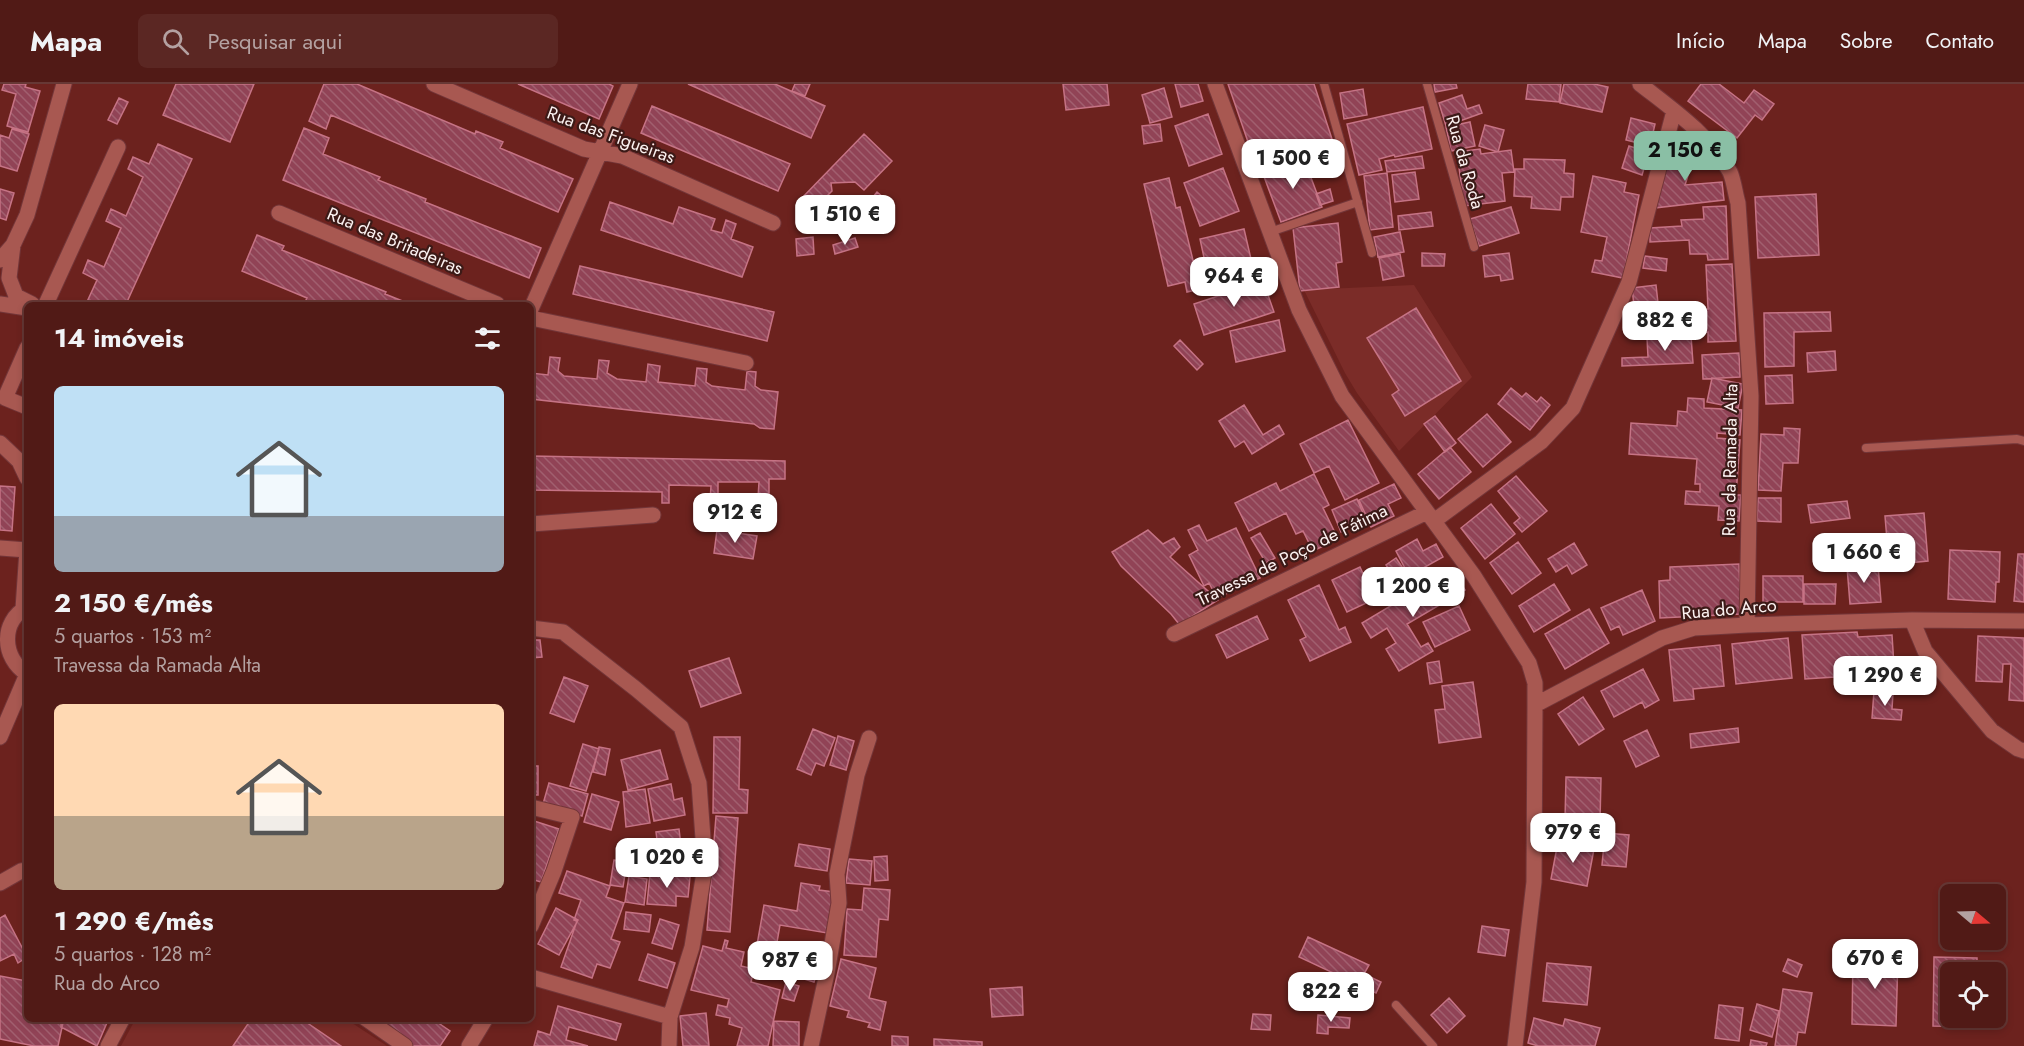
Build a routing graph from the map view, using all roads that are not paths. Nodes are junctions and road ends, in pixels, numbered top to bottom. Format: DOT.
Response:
graph roads {
  1 [pos="64,84"];
  2 [pos="434,84"];
  3 [pos="630,84"];
  4 [pos="1215,84"];
  5 [pos="1324,84"];
  6 [pos="1427,84"];
  7 [pos="1640,84"];
  8 [pos="1674,111"];
  9 [pos="118,147"];
  10 [pos="600,152"];
  11 [pos="1358,202"];
  12 [pos="279,213"];
  13 [pos="773,223"];
  14 [pos="1270,232"];
  15 [pos="13,244"];
  16 [pos="1474,248"];
  17 [pos="1372,253"];
  18 [pos="0,260"];
  19 [pos="28,302"];
  20 [pos="47,302"];
  21 [pos="492,302"];
  22 [pos="534,302"];
  23 [pos="0,304"];
  24 [pos="24,308"];
  25 [pos="534,319"];
  26 [pos="24,355"];
  27 [pos="746,363"];
  28 [pos="24,406"];
  29 [pos="2024,441"];
  30 [pos="0,443"];
  31 [pos="1866,448"];
  32 [pos="24,472"];
  33 [pos="653,515"];
  34 [pos="1430,517"];
  35 [pos="534,524"];
  36 [pos="0,549"];
  37 [pos="24,550"];
  38 [pos="24,609"];
  39 [pos="1912,620"];
  40 [pos="2024,621"];
  41 [pos="1747,624"];
  42 [pos="534,628"];
  43 [pos="1174,634"];
  44 [pos="24,671"];
  45 [pos="24,681"];
  46 [pos="1536,705"];
  47 [pos="0,737"];
  48 [pos="869,738"];
  49 [pos="2024,751"];
  50 [pos="534,808"];
  51 [pos="24,870"];
  52 [pos="0,883"];
  53 [pos="534,919"];
  54 [pos="534,978"];
  55 [pos="1396,1005"];
  56 [pos="670,1017"];
  57 [pos="121,1022"];
  58 [pos="371,1022"];
  59 [pos="484,1022"];
  60 [pos="108,1046"];
  61 [pos="405,1046"];
  62 [pos="469,1046"];
  63 [pos="669,1046"];
  64 [pos="811,1046"];
  65 [pos="1434,1046"];
  66 [pos="1515,1046"];
  1 -- 15 [label="street"];
  2 -- 10 [label="street, Rua das Figueiras"];
  3 -- 10 [label="street"];
  4 -- 14 [label="street"];
  5 -- 11 [label="lane"];
  6 -- 16 [label="lane, Rua da Roda"];
  7 -- 8 [label="street, Rua da Ramada Alta"];
  8 -- 34 [label="street, Travessa de Poço de Fátima"];
  8 -- 41 [label="street, Rua da Ramada Alta"];
  9 -- 20 [label="street"];
  10 -- 13 [label="street, Rua das Figueiras"];
  10 -- 22 [label="street"];
  11 -- 14 [label="lane"];
  11 -- 17 [label="lane"];
  12 -- 21 [label="street, Rua das Britadeiras"];
  14 -- 34 [label="street"];
  15 -- 18 [label="street"];
  15 -- 19 [label="street"];
  23 -- 24 [label="street"];
  25 -- 27 [label="street"];
  26 -- 28 [label="street"];
  29 -- 31 [label="lane"];
  30 -- 32 [label="street"];
  33 -- 35 [label="street"];
  34 -- 43 [label="street, Travessa de Poço de Fátima"];
  34 -- 46 [label="street"];
  36 -- 37 [label="street"];
  38 -- 44 [label="street"];
  39 -- 40 [label="street, Rua do Arco"];
  39 -- 41 [label="street, Rua do Arco"];
  39 -- 49 [label="street"];
  41 -- 46 [label="street, Rua do Arco"];
  42 -- 56 [label="street"];
  45 -- 47 [label="street"];
  46 -- 66 [label="street"];
  48 -- 64 [label="street"];
  50 -- 53 [label="street"];
  51 -- 52 [label="street"];
  54 -- 56 [label="street"];
  55 -- 65 [label="lane"];
  56 -- 63 [label="street"];
  57 -- 60 [label="street"];
  58 -- 61 [label="street"];
  59 -- 62 [label="street"];
}
